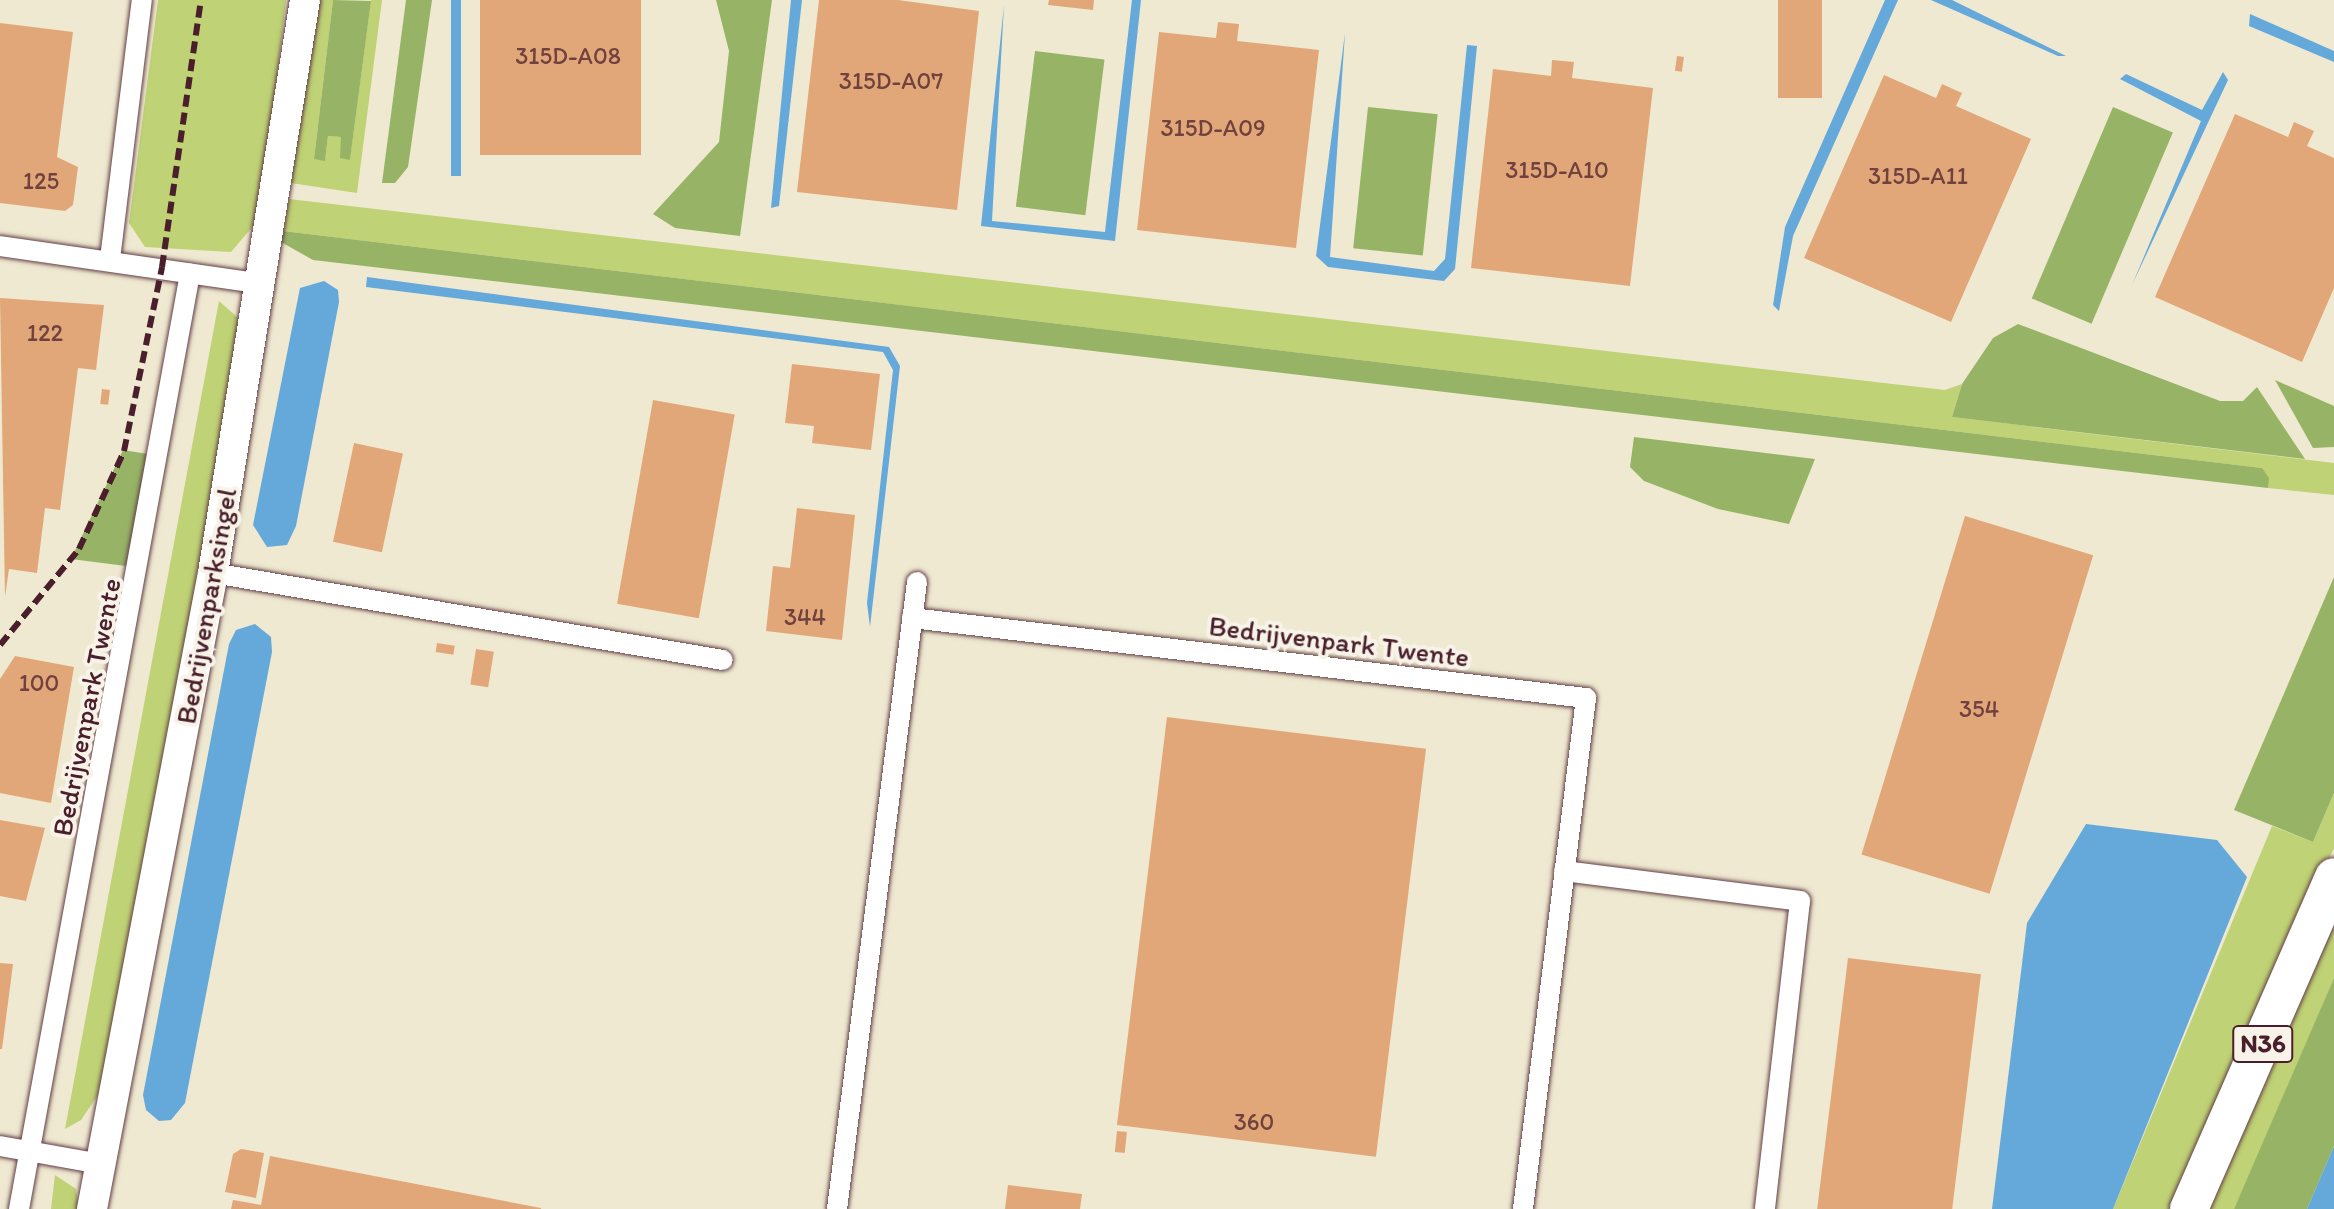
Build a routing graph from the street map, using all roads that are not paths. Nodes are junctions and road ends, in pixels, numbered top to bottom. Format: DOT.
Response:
graph roads {
  1 [pos="142,0"];
  2 [pos="305,0"];
  3 [pos="0,246"];
  4 [pos="110,259"];
  5 [pos="190,274"];
  6 [pos="263,284"];
  7 [pos="213,573"];
  8 [pos="917,582"];
  9 [pos="912,618"];
  10 [pos="723,660"];
  11 [pos="1564,871"];
  12 [pos="2334,877"];
  13 [pos="0,1146"];
  14 [pos="30,1149"];
  15 [pos="101,1164"];
  16 [pos="19,1209"];
  17 [pos="92,1209"];
  18 [pos="837,1209"];
  19 [pos="1523,1209"];
  20 [pos="1765,1209"];
  21 [pos="2189,1209"];
  1 -- 4 [label="street"];
  2 -- 6 [label="street, Bedrijvenparksingel"];
  3 -- 4 [label="street"];
  4 -- 5 [label="street"];
  5 -- 6 [label="street"];
  5 -- 14 [label="street, Bedrijvenpark Twente"];
  6 -- 7 [label="street, Bedrijvenparksingel"];
  7 -- 10 [label="street"];
  7 -- 15 [label="street, Bedrijvenparksingel"];
  8 -- 9 [label="street"];
  9 -- 11 [label="street, Bedrijvenpark Twente"];
  9 -- 18 [label="street"];
  11 -- 19 [label="street, Bedrijvenpark Twente"];
  11 -- 20 [label="street"];
  12 -- 21 [label="highway, N36"];
  13 -- 14 [label="street"];
  14 -- 15 [label="street"];
  14 -- 16 [label="street, Bedrijvenpark Twente"];
  15 -- 17 [label="street, Bedrijvenparksingel"];
}
